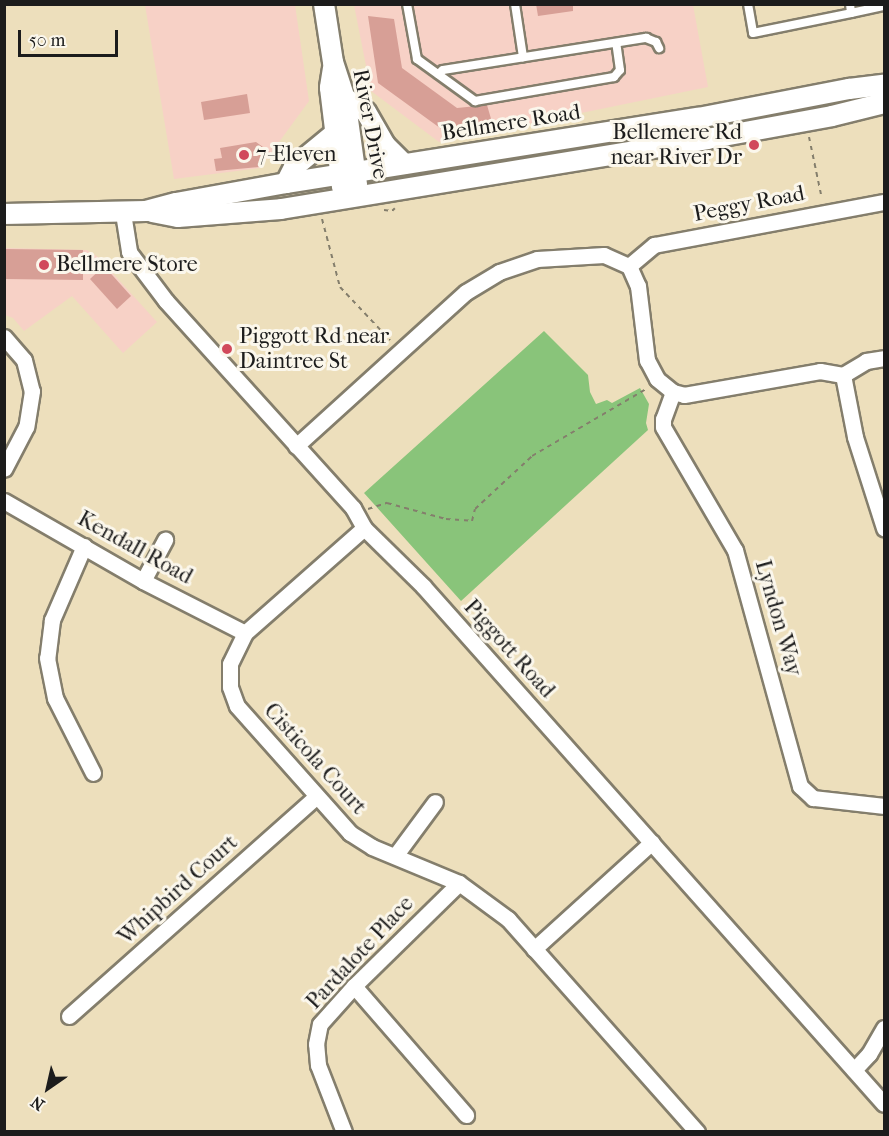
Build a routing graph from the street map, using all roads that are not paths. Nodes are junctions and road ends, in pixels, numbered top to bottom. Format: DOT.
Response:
graph roads {
  1 [pos="324,4"];
  2 [pos="407,4"];
  3 [pos="514,4"];
  4 [pos="747,4"];
  5 [pos="885,6"];
  6 [pos="850,9"];
  7 [pos="616,43"];
  8 [pos="659,48"];
  9 [pos="523,57"];
  10 [pos="333,62"];
  11 [pos="438,74"];
  12 [pos="885,85"];
  13 [pos="345,98"];
  14 [pos="885,103"];
  15 [pos="334,134"];
  16 [pos="404,164"];
  17 [pos="348,173"];
  18 [pos="286,183"];
  19 [pos="351,197"];
  20 [pos="885,202"];
  21 [pos="146,211"];
  22 [pos="123,213"];
  23 [pos="4,214"];
  24 [pos="629,266"];
  25 [pos="4,337"];
  26 [pos="885,358"];
  27 [pos="843,375"];
  28 [pos="673,392"];
  29 [pos="296,446"];
  30 [pos="4,469"];
  31 [pos="4,501"];
  32 [pos="361,523"];
  33 [pos="884,524"];
  34 [pos="165,540"];
  35 [pos="84,546"];
  36 [pos="143,581"];
  37 [pos="245,633"];
  38 [pos="93,773"];
  39 [pos="316,797"];
  40 [pos="435,802"];
  41 [pos="885,806"];
  42 [pos="652,842"];
  43 [pos="395,856"];
  44 [pos="459,882"];
  45 [pos="534,949"];
  46 [pos="354,987"];
  47 [pos="69,1016"];
  48 [pos="885,1028"];
  49 [pos="854,1070"];
  50 [pos="885,1104"];
  51 [pos="466,1115"];
  52 [pos="692,1130"];
  53 [pos="344,1131"];
  1 -- 10 [label="street, River Drive"];
  2 -- 11 [label="lane"];
  3 -- 9 [label="lane"];
  4 -- 6 [label="lane"];
  5 -- 6 [label="lane"];
  7 -- 8 [label="lane"];
  7 -- 9 [label="lane"];
  7 -- 11 [label="lane"];
  9 -- 11 [label="lane"];
  10 -- 13 [label="street, River Drive"];
  10 -- 15 [label="street, River Drive"];
  12 -- 16 [label="street, Bellmere Road"];
  13 -- 16 [label="street"];
  13 -- 17 [label="street, River Drive"];
  14 -- 19 [label="street, Bellmere Road"];
  15 -- 17 [label="street, River Drive"];
  15 -- 18 [label="street"];
  16 -- 17 [label="street, Bellmere Road"];
  17 -- 18 [label="street, Bellmere Road"];
  17 -- 19 [label="street, River Drive"];
  18 -- 21 [label="street, Bellmere Road"];
  19 -- 21 [label="street, Bellmere Road"];
  20 -- 24 [label="street, Peggy Road"];
  21 -- 22 [label="street, Bellmere Road"];
  22 -- 23 [label="street, Bellmere Road"];
  22 -- 29 [label="street, Piggott Road"];
  24 -- 28 [label="street"];
  24 -- 29 [label="street"];
  25 -- 30 [label="street"];
  26 -- 27 [label="street"];
  27 -- 28 [label="street"];
  27 -- 33 [label="street"];
  28 -- 41 [label="street, Lyndon Way"];
  29 -- 32 [label="street, Piggott Road"];
  31 -- 35 [label="street, Kendall Road"];
  32 -- 37 [label="street, Cisticola Court"];
  32 -- 42 [label="street, Piggott Road"];
  34 -- 36 [label="street"];
  35 -- 36 [label="street, Kendall Road"];
  35 -- 38 [label="street"];
  36 -- 37 [label="street, Kendall Road"];
  37 -- 39 [label="street, Cisticola Court"];
  39 -- 43 [label="street, Cisticola Court"];
  39 -- 47 [label="street, Whipbird Court"];
  40 -- 43 [label="street"];
  42 -- 45 [label="street"];
  42 -- 49 [label="street, Piggott Road"];
  43 -- 44 [label="street, Cisticola Court"];
  44 -- 45 [label="street, Cisticola Court"];
  44 -- 46 [label="street, Pardalote Place"];
  45 -- 52 [label="street, Cisticola Court"];
  46 -- 51 [label="street"];
  46 -- 53 [label="street, Pardalote Place"];
  48 -- 49 [label="street"];
  49 -- 50 [label="street, Piggott Road"];
}
